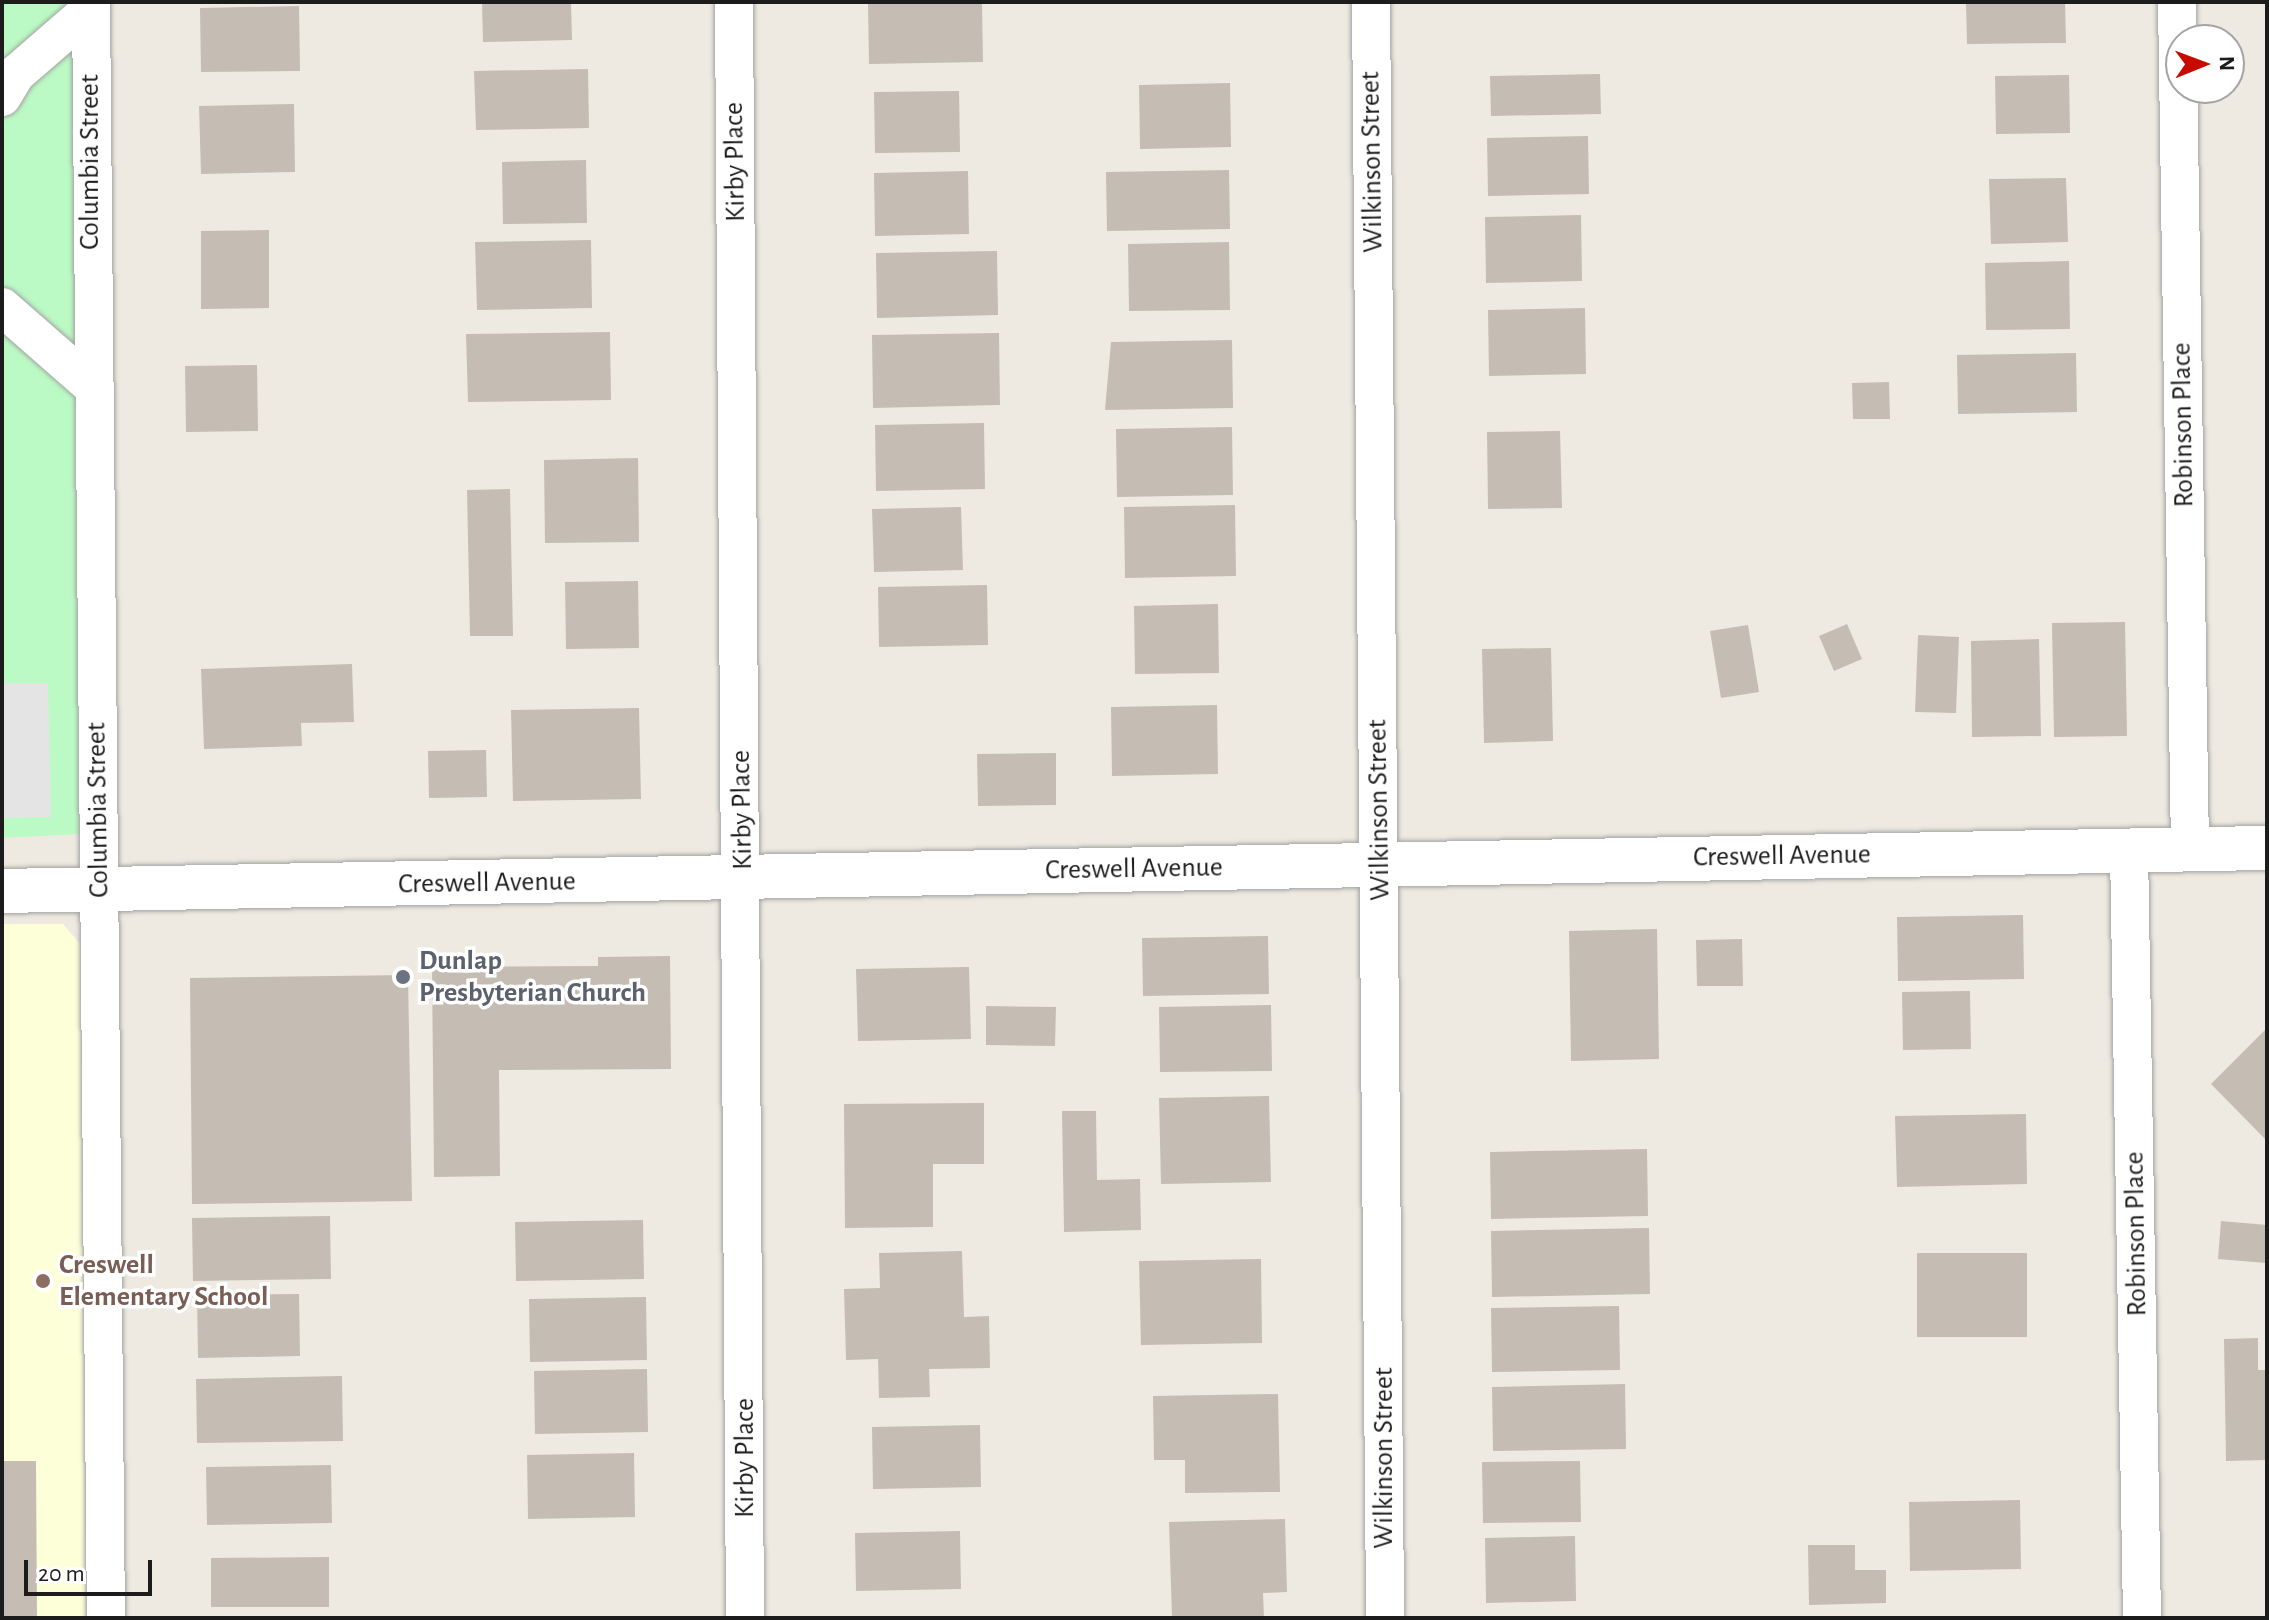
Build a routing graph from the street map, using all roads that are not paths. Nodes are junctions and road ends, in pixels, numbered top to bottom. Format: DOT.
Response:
graph roads {
  1 [pos="734,2"];
  2 [pos="1371,2"];
  3 [pos="2177,2"];
  4 [pos="91,6"];
  5 [pos="2,97"];
  6 [pos="2,307"];
  7 [pos="90,384"];
  8 [pos="2267,848"];
  9 [pos="2190,849"];
  10 [pos="2129,850"];
  11 [pos="1379,864"];
  12 [pos="742,878"];
  13 [pos="100,890"];
  14 [pos="2,891"];
  15 [pos="106,1618"];
  16 [pos="745,1618"];
  17 [pos="1385,1618"];
  18 [pos="2142,1618"];
  1 -- 12 [label="street, Kirby Place"];
  2 -- 11 [label="street, Wilkinson Street"];
  3 -- 9 [label="street, Robinson Place"];
  4 -- 5 [label="street"];
  4 -- 7 [label="street, Columbia Street"];
  6 -- 7 [label="street"];
  7 -- 13 [label="street, Columbia Street"];
  8 -- 9 [label="street, Creswell Avenue"];
  9 -- 10 [label="street, Creswell Avenue"];
  10 -- 11 [label="street, Creswell Avenue"];
  10 -- 18 [label="street, Robinson Place"];
  11 -- 12 [label="street, Creswell Avenue"];
  11 -- 17 [label="street, Wilkinson Street"];
  12 -- 13 [label="street, Creswell Avenue"];
  12 -- 16 [label="street, Kirby Place"];
  13 -- 14 [label="street, Creswell Avenue"];
  13 -- 15 [label="street, Columbia Street"];
}
